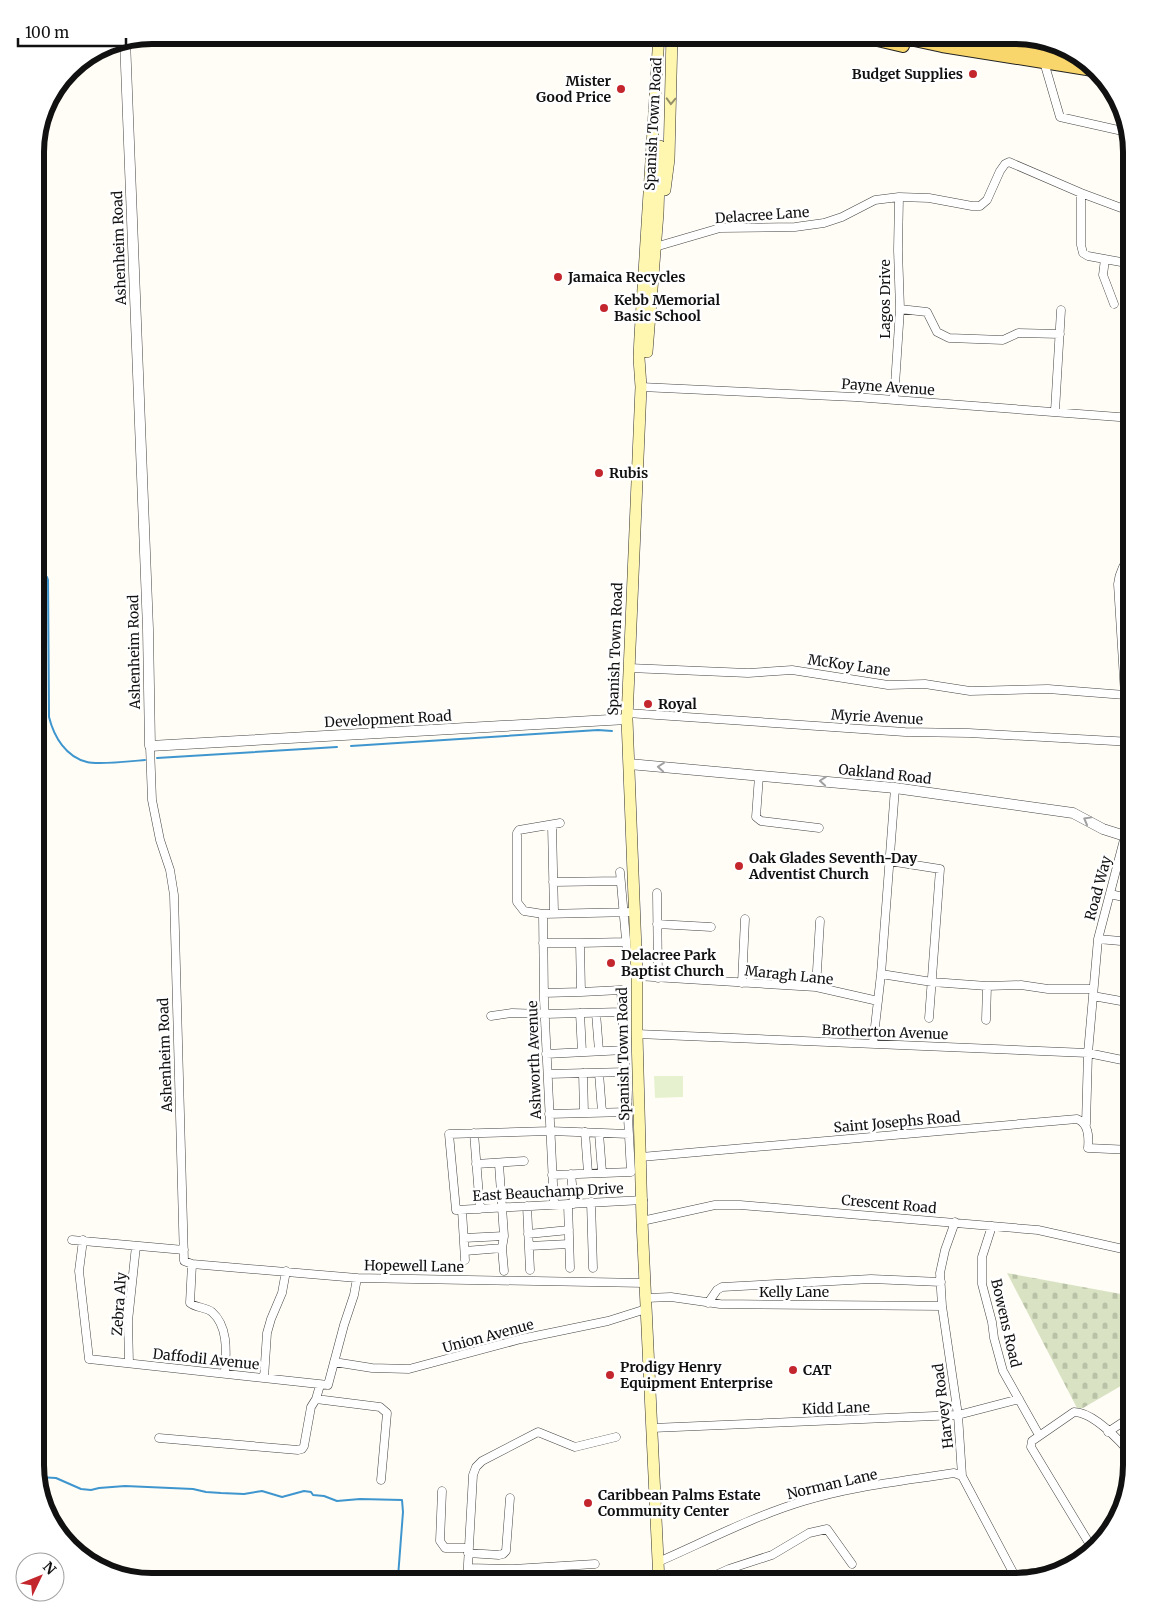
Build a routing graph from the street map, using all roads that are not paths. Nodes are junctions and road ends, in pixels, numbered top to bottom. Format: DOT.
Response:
graph roads {
  1 [pos="652,44"];
  2 [pos="659,44"];
  3 [pos="664,44"];
  4 [pos="672,44"];
  5 [pos="894,44"];
  6 [pos="933,44"];
  7 [pos="1014,44"];
  8 [pos="125,47"];
  9 [pos="1062,55"];
  10 [pos="1024,59"];
  11 [pos="1044,62"];
  12 [pos="1084,69"];
  13 [pos="659,92"];
  14 [pos="1121,131"];
  15 [pos="1081,193"];
  16 [pos="649,196"];
  17 [pos="899,197"];
  18 [pos="1123,209"];
  19 [pos="658,213"];
  20 [pos="655,247"];
  21 [pos="1105,259"];
  22 [pos="1123,262"];
  23 [pos="1114,304"];
  24 [pos="900,309"];
  25 [pos="1062,310"];
  26 [pos="1060,334"];
  27 [pos="641,382"];
  28 [pos="894,400"];
  29 [pos="1055,411"];
  30 [pos="1123,417"];
  31 [pos="1123,566"];
  32 [pos="1123,663"];
  33 [pos="629,668"];
  34 [pos="1123,695"];
  35 [pos="627,716"];
  36 [pos="1123,742"];
  37 [pos="150,746"];
  38 [pos="629,764"];
  39 [pos="759,776"];
  40 [pos="895,788"];
  41 [pos="560,823"];
  42 [pos="552,826"];
  43 [pos="819,828"];
  44 [pos="1123,835"];
  45 [pos="1123,852"];
  46 [pos="889,861"];
  47 [pos="620,872"];
  48 [pos="620,881"];
  49 [pos="553,882"];
  50 [pos="657,892"];
  51 [pos="1110,894"];
  52 [pos="1123,897"];
  53 [pos="554,912"];
  54 [pos="629,912"];
  55 [pos="543,914"];
  56 [pos="745,919"];
  57 [pos="820,921"];
  58 [pos="657,924"];
  59 [pos="711,927"];
  60 [pos="1098,939"];
  61 [pos="1123,941"];
  62 [pos="626,942"];
  63 [pos="543,943"];
  64 [pos="580,943"];
  65 [pos="627,951"];
  66 [pos="881,974"];
  67 [pos="637,976"];
  68 [pos="658,978"];
  69 [pos="932,982"];
  70 [pos="742,983"];
  71 [pos="987,986"];
  72 [pos="816,987"];
  73 [pos="581,992"];
  74 [pos="544,993"];
  75 [pos="1093,993"];
  76 [pos="878,1001"];
  77 [pos="1123,1001"];
  78 [pos="622,1012"];
  79 [pos="580,1013"];
  80 [pos="596,1013"];
  81 [pos="545,1014"];
  82 [pos="491,1016"];
  83 [pos="929,1018"];
  84 [pos="986,1020"];
  85 [pos="637,1034"];
  86 [pos="873,1044"];
  87 [pos="624,1050"];
  88 [pos="582,1052"];
  89 [pos="599,1052"];
  90 [pos="1088,1053"];
  91 [pos="546,1054"];
  92 [pos="1123,1060"];
  93 [pos="626,1072"];
  94 [pos="583,1073"];
  95 [pos="600,1073"];
  96 [pos="548,1074"];
  97 [pos="602,1112"];
  98 [pos="628,1112"];
  99 [pos="584,1113"];
  100 [pos="549,1114"];
  101 [pos="1086,1124"];
  102 [pos="550,1131"];
  103 [pos="585,1132"];
  104 [pos="474,1133"];
  105 [pos="599,1133"];
  106 [pos="629,1134"];
  107 [pos="1123,1150"];
  108 [pos="641,1157"];
  109 [pos="524,1161"];
  110 [pos="476,1164"];
  111 [pos="499,1164"];
  112 [pos="602,1172"];
  113 [pos="588,1173"];
  114 [pos="571,1174"];
  115 [pos="552,1175"];
  116 [pos="643,1200"];
  117 [pos="591,1202"];
  118 [pos="554,1204"];
  119 [pos="571,1204"];
  120 [pos="527,1206"];
  121 [pos="503,1207"];
  122 [pos="480,1209"];
  123 [pos="459,1210"];
  124 [pos="642,1221"];
  125 [pos="955,1222"];
  126 [pos="992,1226"];
  127 [pos="569,1230"];
  128 [pos="528,1234"];
  129 [pos="504,1236"];
  130 [pos="464,1238"];
  131 [pos="72,1240"];
  132 [pos="83,1240"];
  133 [pos="569,1244"];
  134 [pos="136,1246"];
  135 [pos="529,1246"];
  136 [pos="502,1248"];
  137 [pos="1123,1249"];
  138 [pos="184,1250"];
  139 [pos="464,1251"];
  140 [pos="465,1260"];
  141 [pos="188,1263"];
  142 [pos="570,1268"];
  143 [pos="594,1268"];
  144 [pos="530,1270"];
  145 [pos="286,1271"];
  146 [pos="504,1271"];
  147 [pos="357,1278"];
  148 [pos="941,1282"];
  149 [pos="645,1283"];
  150 [pos="708,1303"];
  151 [pos="646,1304"];
  152 [pos="942,1306"];
  153 [pos="334,1362"];
  154 [pos="129,1363"];
  155 [pos="225,1373"];
  156 [pos="264,1378"];
  157 [pos="320,1385"];
  158 [pos="316,1399"];
  159 [pos="1019,1399"];
  160 [pos="958,1415"];
  161 [pos="1123,1422"];
  162 [pos="652,1428"];
  163 [pos="1108,1432"];
  164 [pos="1039,1435"];
  165 [pos="616,1437"];
  166 [pos="160,1438"];
  167 [pos="1123,1446"];
  168 [pos="962,1476"];
  169 [pos="380,1480"];
  170 [pos="442,1492"];
  171 [pos="510,1498"];
  172 [pos="1090,1544"];
  173 [pos="468,1551"];
  174 [pos="658,1562"];
  175 [pos="596,1564"];
  176 [pos="852,1564"];
  177 [pos="468,1568"];
  178 [pos="468,1573"];
  179 [pos="659,1573"];
  180 [pos="721,1573"];
  181 [pos="1013,1573"];
  1 -- 16 [label="main road, Spanish Town Road"];
  2 -- 13 [label="main road, Spanish Town Road"];
  3 -- 13 [label="main road, Spanish Town Road"];
  4 -- 19 [label="main road, Spanish Town Road, one-way"];
  5 -- 10 [label="main road"];
  6 -- 10 [label="main road"];
  7 -- 9 [label="main road"];
  8 -- 37 [label="street, Ashenheim Road"];
  10 -- 11 [label="main road"];
  11 -- 12 [label="main road"];
  11 -- 14 [label="street"];
  13 -- 16 [label="main road, Spanish Town Road"];
  13 -- 19 [label="main road, Spanish Town Road"];
  15 -- 17 [label="street, Delacree Lane"];
  15 -- 18 [label="street, Delacree Lane"];
  15 -- 21 [label="street"];
  16 -- 27 [label="main road, Spanish Town Road"];
  17 -- 20 [label="street, Delacree Lane"];
  17 -- 24 [label="street, Lagos Drive"];
  19 -- 20 [label="main road, Spanish Town Road"];
  20 -- 27 [label="main road, Spanish Town Road"];
  21 -- 22 [label="street"];
  21 -- 23 [label="street"];
  24 -- 26 [label="street"];
  24 -- 28 [label="street, Lagos Drive"];
  25 -- 26 [label="street"];
  26 -- 29 [label="street"];
  27 -- 28 [label="street, Payne Avenue"];
  27 -- 33 [label="main road, Spanish Town Road"];
  28 -- 29 [label="street, Payne Avenue"];
  29 -- 30 [label="street, Payne Avenue"];
  31 -- 32 [label="street, Road Way"];
  33 -- 34 [label="street, McKoy Lane"];
  33 -- 35 [label="main road, Spanish Town Road"];
  35 -- 36 [label="street, Myrie Avenue"];
  35 -- 37 [label="street, Development Road"];
  35 -- 38 [label="main road, Spanish Town Road"];
  37 -- 138 [label="street, Ashenheim Road"];
  39 -- 38 [label="street, Oakland Road, one-way"];
  38 -- 54 [label="main road, Spanish Town Road"];
  40 -- 39 [label="street, Oakland Road, one-way"];
  39 -- 43 [label="street"];
  44 -- 40 [label="street, Oakland Road, one-way"];
  40 -- 46 [label="street"];
  41 -- 42 [label="street"];
  42 -- 49 [label="street"];
  42 -- 55 [label="street"];
  45 -- 51 [label="street, Road Way"];
  46 -- 66 [label="street"];
  46 -- 69 [label="street"];
  47 -- 48 [label="street"];
  48 -- 49 [label="street"];
  48 -- 54 [label="street"];
  49 -- 53 [label="street"];
  50 -- 58 [label="street"];
  51 -- 52 [label="street"];
  51 -- 60 [label="street, Road Way"];
  53 -- 54 [label="street"];
  53 -- 55 [label="street"];
  54 -- 62 [label="street"];
  54 -- 67 [label="main road, Spanish Town Road"];
  55 -- 63 [label="street, Ashworth Avenue"];
  56 -- 70 [label="street"];
  57 -- 72 [label="street"];
  58 -- 59 [label="street"];
  58 -- 68 [label="street"];
  60 -- 61 [label="street"];
  60 -- 75 [label="street, Road Way"];
  62 -- 64 [label="street"];
  62 -- 65 [label="street"];
  63 -- 64 [label="street"];
  63 -- 74 [label="street, Ashworth Avenue"];
  64 -- 73 [label="street"];
  66 -- 69 [label="street"];
  66 -- 76 [label="street"];
  67 -- 68 [label="street, Maragh Lane"];
  67 -- 85 [label="main road, Spanish Town Road"];
  68 -- 70 [label="street, Maragh Lane"];
  69 -- 71 [label="street"];
  69 -- 83 [label="street"];
  70 -- 72 [label="street, Maragh Lane"];
  71 -- 75 [label="street"];
  71 -- 84 [label="street"];
  72 -- 76 [label="street, Maragh Lane"];
  73 -- 74 [label="street"];
  73 -- 78 [label="street"];
  74 -- 81 [label="street, Ashworth Avenue"];
  75 -- 77 [label="street"];
  75 -- 90 [label="street, Road Way"];
  76 -- 86 [label="street"];
  78 -- 80 [label="street"];
  78 -- 87 [label="street"];
  79 -- 80 [label="street"];
  79 -- 81 [label="street"];
  79 -- 88 [label="street"];
  80 -- 89 [label="street"];
  81 -- 82 [label="street"];
  81 -- 91 [label="street, Ashworth Avenue"];
  85 -- 86 [label="street, Brotherton Avenue"];
  85 -- 108 [label="main road, Spanish Town Road"];
  86 -- 90 [label="street, Brotherton Avenue"];
  87 -- 89 [label="street"];
  87 -- 93 [label="street"];
  88 -- 89 [label="street"];
  88 -- 91 [label="street"];
  90 -- 92 [label="street, Brotherton Avenue"];
  90 -- 101 [label="street, Road Way"];
  91 -- 96 [label="street, Ashworth Avenue"];
  93 -- 95 [label="street"];
  93 -- 98 [label="street"];
  94 -- 95 [label="street"];
  94 -- 96 [label="street"];
  94 -- 99 [label="street"];
  95 -- 97 [label="street"];
  96 -- 100 [label="street, Ashworth Avenue"];
  97 -- 98 [label="street"];
  97 -- 99 [label="street"];
  98 -- 106 [label="street"];
  99 -- 100 [label="street"];
  100 -- 102 [label="street, Ashworth Avenue"];
  101 -- 107 [label="street"];
  101 -- 108 [label="street, Saint Josephs Road"];
  102 -- 103 [label="street"];
  102 -- 104 [label="street"];
  102 -- 115 [label="street, Ashworth Avenue"];
  103 -- 105 [label="street"];
  103 -- 113 [label="street"];
  104 -- 110 [label="street"];
  104 -- 123 [label="street"];
  105 -- 106 [label="street"];
  105 -- 112 [label="street"];
  106 -- 112 [label="street"];
  108 -- 116 [label="main road, Spanish Town Road"];
  109 -- 111 [label="street"];
  110 -- 111 [label="street"];
  110 -- 122 [label="street"];
  111 -- 121 [label="street"];
  112 -- 113 [label="street"];
  113 -- 114 [label="street"];
  114 -- 115 [label="street"];
  114 -- 119 [label="street"];
  115 -- 118 [label="street, Ashworth Avenue"];
  116 -- 117 [label="street, East Beauchamp Drive"];
  116 -- 124 [label="main road, Spanish Town Road"];
  117 -- 119 [label="street, East Beauchamp Drive"];
  117 -- 143 [label="street"];
  118 -- 119 [label="street, East Beauchamp Drive"];
  118 -- 120 [label="street, East Beauchamp Drive"];
  119 -- 127 [label="street"];
  120 -- 121 [label="street, East Beauchamp Drive"];
  120 -- 128 [label="street"];
  121 -- 122 [label="street, East Beauchamp Drive"];
  121 -- 129 [label="street"];
  122 -- 123 [label="street, East Beauchamp Drive"];
  123 -- 130 [label="street"];
  124 -- 125 [label="street, Crescent Road"];
  124 -- 149 [label="main road, Spanish Town Road"];
  125 -- 126 [label="street, Crescent Road"];
  125 -- 148 [label="street, Harvey Road"];
  126 -- 137 [label="street, Crescent Road"];
  126 -- 159 [label="street, Bowens Road"];
  127 -- 128 [label="street"];
  127 -- 133 [label="street"];
  128 -- 135 [label="street"];
  129 -- 130 [label="street"];
  129 -- 136 [label="street"];
  130 -- 139 [label="street"];
  131 -- 132 [label="street"];
  132 -- 134 [label="street"];
  132 -- 154 [label="street, Daffodil Avenue"];
  133 -- 135 [label="street"];
  133 -- 142 [label="street"];
  134 -- 138 [label="street"];
  134 -- 154 [label="street, Zebra Aly"];
  135 -- 144 [label="street"];
  136 -- 139 [label="street"];
  136 -- 146 [label="street"];
  138 -- 141 [label="street, Ashenheim Road"];
  139 -- 140 [label="street"];
  141 -- 145 [label="street, Hopewell Lane"];
  141 -- 155 [label="street, Ashenheim Road"];
  145 -- 147 [label="street, Hopewell Lane"];
  145 -- 156 [label="street"];
  147 -- 149 [label="street, Hopewell Lane"];
  147 -- 153 [label="street"];
  148 -- 150 [label="street"];
  148 -- 152 [label="street, Harvey Road"];
  149 -- 151 [label="main road, Spanish Town Road"];
  150 -- 151 [label="street, Kelly Lane"];
  150 -- 152 [label="street, Kelly Lane"];
  151 -- 153 [label="street, Union Avenue"];
  151 -- 162 [label="main road, Spanish Town Road"];
  152 -- 160 [label="street, Harvey Road"];
  153 -- 157 [label="street"];
  154 -- 155 [label="street, Daffodil Avenue"];
  155 -- 156 [label="street, Daffodil Avenue"];
  156 -- 157 [label="street, Daffodil Avenue"];
  157 -- 158 [label="street"];
  158 -- 166 [label="street"];
  158 -- 169 [label="street"];
  159 -- 160 [label="street, Kidd Lane"];
  159 -- 164 [label="street, Bowens Road"];
  160 -- 162 [label="street, Kidd Lane"];
  160 -- 168 [label="street, Harvey Road"];
  161 -- 163 [label="street"];
  162 -- 174 [label="main road, Spanish Town Road"];
  163 -- 164 [label="street"];
  163 -- 167 [label="street"];
  164 -- 172 [label="street"];
  165 -- 173 [label="street"];
  168 -- 174 [label="street, Norman Lane"];
  168 -- 181 [label="street, Harvey Road"];
  170 -- 173 [label="street"];
  171 -- 173 [label="street"];
  173 -- 177 [label="street"];
  174 -- 179 [label="main road, Spanish Town Road"];
  175 -- 177 [label="street"];
  176 -- 180 [label="street"];
  177 -- 178 [label="street"];
}
